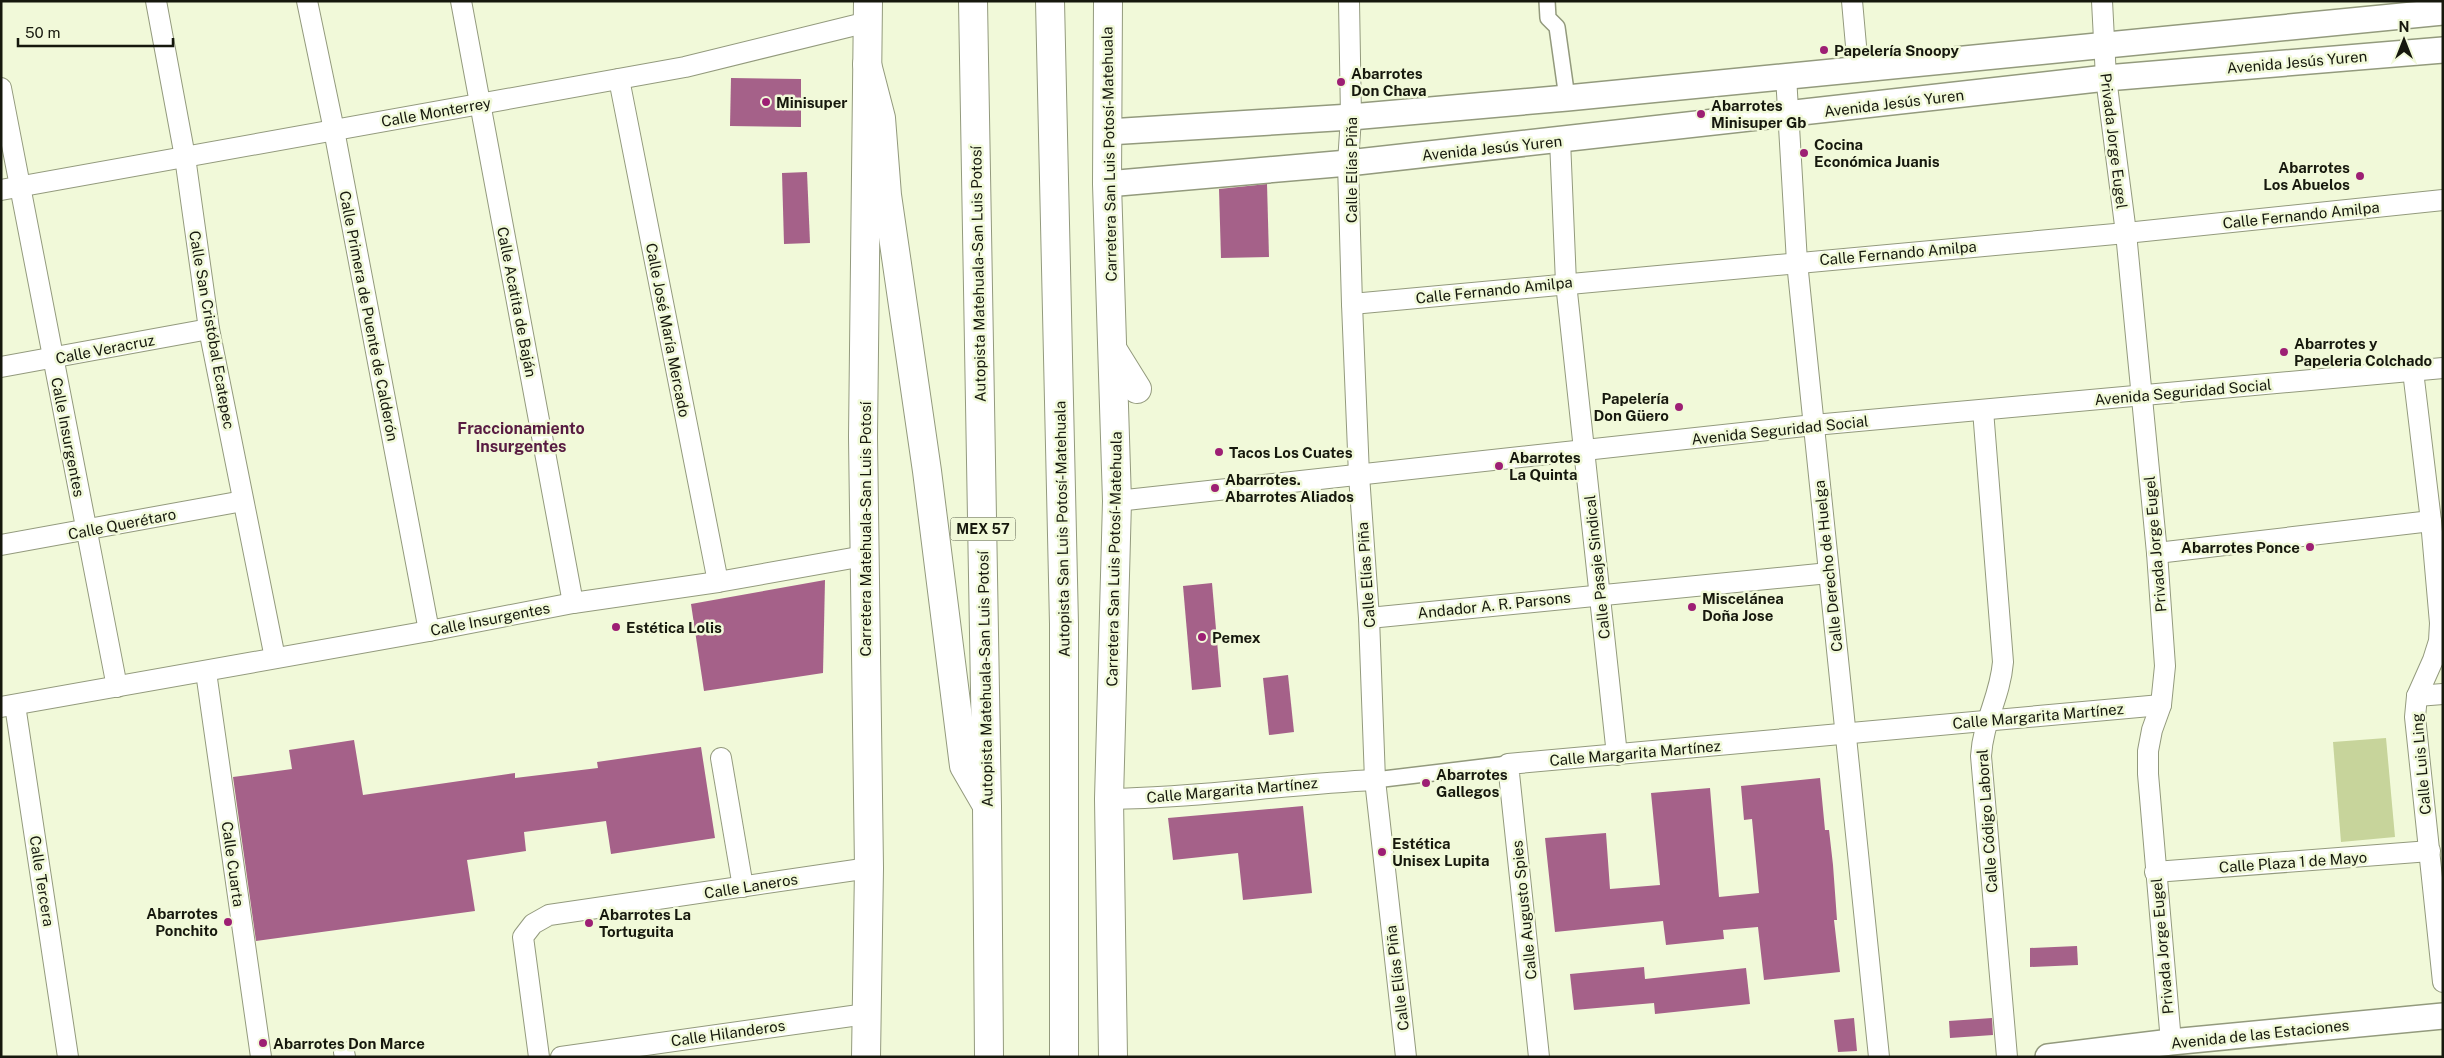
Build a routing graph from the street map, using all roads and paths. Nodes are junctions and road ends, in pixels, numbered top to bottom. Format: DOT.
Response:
graph roads {
  1 [pos="156,1"];
  2 [pos="308,1"];
  3 [pos="461,1"];
  4 [pos="973,1"];
  5 [pos="1050,1"];
  6 [pos="1108,1"];
  7 [pos="1349,1"];
  8 [pos="1547,1"];
  9 [pos="1852,1"];
  10 [pos="2102,1"];
  11 [pos="868,12"];
  12 [pos="2443,12"];
  13 [pos="2104,45"];
  14 [pos="2443,50"];
  15 [pos="867,64"];
  16 [pos="1858,68"];
  17 [pos="1786,76"];
  18 [pos="2106,78"];
  19 [pos="619,79"];
  20 [pos="1,88"];
  21 [pos="1567,98"];
  22 [pos="480,105"];
  23 [pos="1788,115"];
  24 [pos="1351,117"];
  25 [pos="334,130"];
  26 [pos="1108,132"];
  27 [pos="1560,140"];
  28 [pos="185,157"];
  29 [pos="1348,163"];
  30 [pos="1107,184"];
  31 [pos="10,188"];
  32 [pos="2443,200"];
  33 [pos="2126,233"];
  34 [pos="1797,262"];
  35 [pos="1566,282"];
  36 [pos="1352,304"];
  37 [pos="209,329"];
  38 [pos="1113,349"];
  39 [pos="52,359"];
  40 [pos="1,368"];
  41 [pos="2443,368"];
  42 [pos="2413,371"];
  43 [pos="1136,390"];
  44 [pos="2142,396"];
  45 [pos="1983,410"];
  46 [pos="1814,425"];
  47 [pos="1585,451"];
  48 [pos="1359,475"];
  49 [pos="243,501"];
  50 [pos="1117,501"];
  51 [pos="2431,521"];
  52 [pos="86,531"];
  53 [pos="1,546"];
  54 [pos="2157,553"];
  55 [pos="864,556"];
  56 [pos="1829,573"];
  57 [pos="718,582"];
  58 [pos="1599,595"];
  59 [pos="573,603"];
  60 [pos="1369,618"];
  61 [pos="429,631"];
  62 [pos="275,658"];
  63 [pos="206,672"];
  64 [pos="117,687"];
  65 [pos="2443,694"];
  66 [pos="2417,696"];
  67 [pos="2161,705"];
  68 [pos="8,706"];
  69 [pos="1987,720"];
  70 [pos="1846,734"];
  71 [pos="1617,755"];
  72 [pos="721,758"];
  73 [pos="1508,764"];
  74 [pos="1375,780"];
  75 [pos="1109,799"];
  76 [pos="988,806"];
  77 [pos="2430,852"];
  78 [pos="869,868"];
  79 [pos="2155,872"];
  80 [pos="743,887"];
  81 [pos="2443,982"];
  82 [pos="866,1014"];
  83 [pos="2443,1016"];
  84 [pos="2171,1042"];
  85 [pos="2110,1053"];
  86 [pos="68,1057"];
  87 [pos="261,1057"];
  88 [pos="539,1057"];
  89 [pos="561,1057"];
  90 [pos="866,1057"];
  91 [pos="989,1057"];
  92 [pos="1064,1057"];
  93 [pos="1113,1057"];
  94 [pos="1406,1057"];
  95 [pos="1539,1057"];
  96 [pos="1879,1057"];
  97 [pos="2007,1057"];
  98 [pos="2048,1057"];
  1 -- 28 [label="street, Calle San Cristóbal Ecatepec"];
  2 -- 25 [label="street, Calle Primera de Puente de Calderón"];
  3 -- 22 [label="street, Calle Acatita de Baján"];
  4 -- 76 [label="main road, Autopista Matehuala-San Luis Potosí / MEX 57"];
  5 -- 92 [label="main road, Autopista San Luis Potosí-Matehuala"];
  6 -- 26 [label="main road, Carretera San Luis Potosí-Matehuala"];
  7 -- 24 [label="street, Calle Elías Piña"];
  8 -- 21 [label="street"];
  9 -- 16 [label="street"];
  10 -- 13 [label="street, Privada Jorge Eugel"];
  11 -- 15 [label="main road, Carretera Matehuala-San Luis Potosí"];
  11 -- 19 [label="street, Calle Monterrey"];
  12 -- 13 [label="street"];
  13 -- 16 [label="street"];
  13 -- 18 [label="street, Privada Jorge Eugel"];
  14 -- 18 [label="street, Avenida Jesús Yuren"];
  15 -- 55 [label="main road, Carretera Matehuala-San Luis Potosí"];
  15 -- 76 [label="main road"];
  16 -- 17 [label="street"];
  17 -- 21 [label="street"];
  17 -- 23 [label="street, Calle Derecho de Huelga"];
  18 -- 23 [label="street, Avenida Jesús Yuren"];
  18 -- 33 [label="street, Privada Jorge Eugel"];
  19 -- 22 [label="street, Calle Monterrey"];
  19 -- 57 [label="street, Calle José María Mercado"];
  20 -- 31 [label="street, Calle Insurgentes"];
  21 -- 24 [label="street"];
  22 -- 25 [label="street, Calle Monterrey"];
  22 -- 59 [label="street, Calle Acatita de Baján"];
  23 -- 27 [label="street, Avenida Jesús Yuren"];
  23 -- 34 [label="street, Calle Derecho de Huelga"];
  24 -- 26 [label="street"];
  24 -- 29 [label="street, Calle Elías Piña"];
  25 -- 28 [label="street, Calle Monterrey"];
  25 -- 61 [label="street, Calle Primera de Puente de Calderón"];
  26 -- 30 [label="main road, Carretera San Luis Potosí-Matehuala"];
  27 -- 29 [label="street, Avenida Jesús Yuren"];
  27 -- 35 [label="street, Calle Pasaje Sindical"];
  28 -- 31 [label="street, Calle Monterrey"];
  28 -- 37 [label="street, Calle San Cristóbal Ecatepec"];
  29 -- 30 [label="street, Avenida Jesús Yuren"];
  29 -- 36 [label="street, Calle Elías Piña"];
  30 -- 38 [label="main road, Carretera San Luis Potosí-Matehuala"];
  31 -- 39 [label="street, Calle Insurgentes"];
  32 -- 33 [label="street, Calle Fernando Amilpa"];
  33 -- 34 [label="street, Calle Fernando Amilpa"];
  33 -- 44 [label="street, Privada Jorge Eugel"];
  34 -- 35 [label="street, Calle Fernando Amilpa"];
  34 -- 46 [label="street, Calle Derecho de Huelga"];
  35 -- 36 [label="street, Calle Fernando Amilpa"];
  35 -- 47 [label="street, Calle Pasaje Sindical"];
  36 -- 48 [label="street, Calle Elías Piña"];
  37 -- 39 [label="street, Calle Veracruz"];
  37 -- 49 [label="street, Calle San Cristóbal Ecatepec"];
  38 -- 43 [label="main road"];
  38 -- 50 [label="main road, Carretera San Luis Potosí-Matehuala"];
  39 -- 40 [label="street, Calle Veracruz"];
  39 -- 52 [label="street, Calle Insurgentes"];
  41 -- 42 [label="street, Avenida Seguridad Social"];
  42 -- 44 [label="street, Avenida Seguridad Social"];
  42 -- 51 [label="street, Calle Luis Ling"];
  44 -- 45 [label="street, Avenida Seguridad Social"];
  44 -- 54 [label="street, Privada Jorge Eugel"];
  45 -- 46 [label="street, Avenida Seguridad Social"];
  45 -- 69 [label="street, Calle Código Laboral"];
  46 -- 47 [label="street, Avenida Seguridad Social"];
  46 -- 56 [label="street, Calle Derecho de Huelga"];
  47 -- 48 [label="street, Avenida Seguridad Social"];
  47 -- 58 [label="street, Calle Pasaje Sindical"];
  48 -- 50 [label="street, Avenida Seguridad Social"];
  48 -- 60 [label="street, Calle Elías Piña"];
  49 -- 52 [label="street, Calle Querétaro"];
  49 -- 62 [label="street, Calle San Cristóbal Ecatepec"];
  50 -- 75 [label="main road, Carretera San Luis Potosí-Matehuala"];
  51 -- 54 [label="street"];
  51 -- 66 [label="street, Calle Luis Ling"];
  52 -- 53 [label="street, Calle Querétaro"];
  52 -- 64 [label="street, Calle Insurgentes"];
  54 -- 67 [label="street, Privada Jorge Eugel"];
  55 -- 57 [label="street, Calle Insurgentes"];
  55 -- 78 [label="main road, Carretera Matehuala-San Luis Potosí"];
  56 -- 58 [label="street, Andador A. R. Parsons"];
  56 -- 70 [label="street, Calle Derecho de Huelga"];
  57 -- 59 [label="street, Calle Insurgentes"];
  58 -- 60 [label="street, Andador A. R. Parsons"];
  58 -- 71 [label="street, Calle Pasaje Sindical"];
  59 -- 61 [label="street, Calle Insurgentes"];
  60 -- 74 [label="street, Calle Elías Piña"];
  61 -- 62 [label="street, Calle Insurgentes"];
  62 -- 63 [label="street, Calle Insurgentes"];
  63 -- 64 [label="street, Calle Insurgentes"];
  63 -- 87 [label="street, Calle Cuarta"];
  64 -- 68 [label="street, Calle Insurgentes"];
  65 -- 66 [label="street"];
  66 -- 77 [label="street, Calle Luis Ling"];
  67 -- 69 [label="street, Calle Margarita Martínez"];
  67 -- 79 [label="street, Privada Jorge Eugel"];
  68 -- 86 [label="street, Calle Tercera"];
  69 -- 70 [label="street, Calle Margarita Martínez"];
  69 -- 97 [label="street, Calle Código Laboral"];
  70 -- 71 [label="street, Calle Margarita Martínez"];
  70 -- 96 [label="street, Calle Derecho de Huelga"];
  71 -- 73 [label="street, Calle Margarita Martínez"];
  72 -- 80 [label="street"];
  73 -- 74 [label="street, Calle Margarita Martínez"];
  73 -- 95 [label="street, Calle Augusto Spies"];
  74 -- 75 [label="street, Calle Margarita Martínez"];
  74 -- 94 [label="street, Calle Elías Piña"];
  75 -- 93 [label="main road, Carretera San Luis Potosí-Matehuala"];
  76 -- 91 [label="main road, Autopista Matehuala-San Luis Potosí / MEX 57"];
  77 -- 79 [label="street, Calle Plaza 1 de Mayo"];
  77 -- 81 [label="street, Calle Luis Ling"];
  78 -- 80 [label="street, Calle Laneros"];
  78 -- 82 [label="main road, Carretera Matehuala-San Luis Potosí"];
  79 -- 84 [label="street, Privada Jorge Eugel"];
  80 -- 88 [label="street, Calle Laneros"];
  82 -- 89 [label="street, Calle Hilanderos"];
  82 -- 90 [label="main road, Carretera Matehuala-San Luis Potosí"];
  83 -- 84 [label="street, Avenida de las Estaciones"];
  84 -- 85 [label="street, Avenida de las Estaciones"];
  85 -- 98 [label="street, Avenida de las Estaciones"];
}
